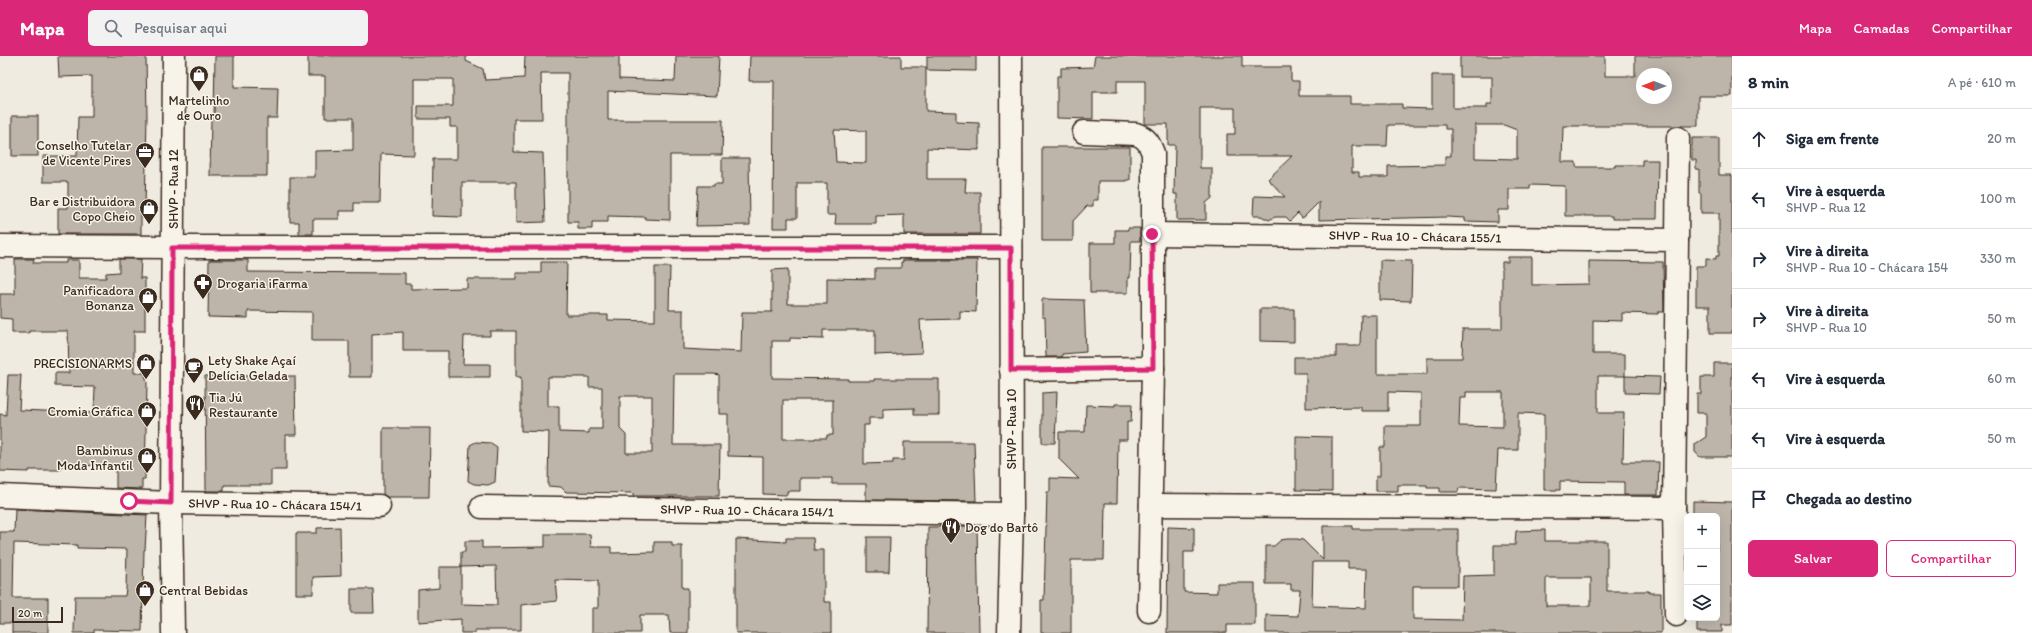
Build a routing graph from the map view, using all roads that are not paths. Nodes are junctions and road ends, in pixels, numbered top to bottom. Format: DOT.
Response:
graph roads {
  1 [pos="174,56"];
  2 [pos="1011,56"];
  3 [pos="1084,132"];
  4 [pos="1678,138"];
  5 [pos="1152,234"];
  6 [pos="1677,240"];
  7 [pos="0,246"];
  8 [pos="172,248"];
  9 [pos="1011,248"];
  10 [pos="1153,368"];
  11 [pos="1011,370"];
  12 [pos="0,496"];
  13 [pos="171,503"];
  14 [pos="1151,505"];
  15 [pos="380,506"];
  16 [pos="482,507"];
  17 [pos="1674,508"];
  18 [pos="1012,514"];
  19 [pos="1149,612"];
  20 [pos="1676,615"];
  21 [pos="173,633"];
  22 [pos="1009,633"];
  1 -- 8 [label="street, SHVP - Rua 12"];
  2 -- 9 [label="street, SHVP - Rua 10"];
  3 -- 5 [label="street"];
  4 -- 6 [label="street"];
  5 -- 6 [label="street, SHVP - Rua 10 - Chácara 155/1"];
  5 -- 10 [label="street"];
  6 -- 17 [label="street"];
  7 -- 8 [label="street"];
  8 -- 9 [label="street"];
  8 -- 13 [label="street, SHVP - Rua 12"];
  9 -- 11 [label="street, SHVP - Rua 10"];
  10 -- 11 [label="street"];
  10 -- 14 [label="street"];
  11 -- 18 [label="street, SHVP - Rua 10"];
  12 -- 13 [label="street, SHVP - Rua 10 - Chácara 154/1"];
  13 -- 15 [label="street, SHVP - Rua 10 - Chácara 154/1"];
  13 -- 21 [label="street, SHVP - Rua 12"];
  14 -- 17 [label="street"];
  14 -- 19 [label="street"];
  16 -- 18 [label="street, SHVP - Rua 10 - Chácara 154/1"];
  17 -- 20 [label="street"];
  18 -- 22 [label="street, SHVP - Rua 10"];
}
